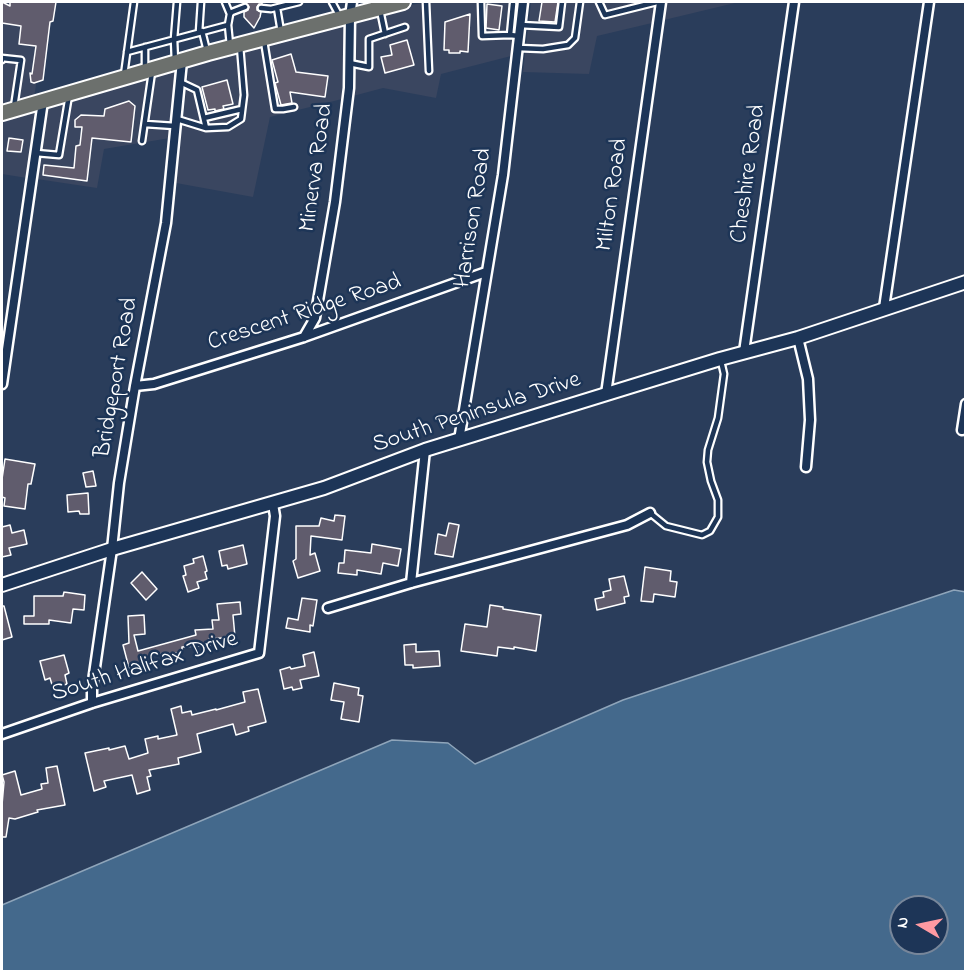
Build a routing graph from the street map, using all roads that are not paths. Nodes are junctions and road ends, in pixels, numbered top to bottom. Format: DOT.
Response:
graph roads {
  1 [pos="134,2"];
  2 [pos="177,2"];
  3 [pos="201,2"];
  4 [pos="225,2"];
  5 [pos="299,2"];
  6 [pos="332,2"];
  7 [pos="352,2"];
  8 [pos="404,2"];
  9 [pos="426,2"];
  10 [pos="481,2"];
  11 [pos="523,2"];
  12 [pos="562,2"];
  13 [pos="580,2"];
  14 [pos="598,2"];
  15 [pos="659,2"];
  16 [pos="794,2"];
  17 [pos="929,2"];
  18 [pos="513,4"];
  19 [pos="244,7"];
  20 [pos="261,8"];
  21 [pos="277,8"];
  22 [pos="379,8"];
  23 [pos="230,14"];
  24 [pos="345,17"];
  25 [pos="228,25"];
  26 [pos="520,25"];
  27 [pos="405,27"];
  28 [pos="201,31"];
  29 [pos="282,34"];
  30 [pos="385,34"];
  31 [pos="515,36"];
  32 [pos="174,39"];
  33 [pos="264,39"];
  34 [pos="235,46"];
  35 [pos="145,47"];
  36 [pos="518,48"];
  37 [pos="128,52"];
  38 [pos="208,53"];
  39 [pos="2,60"];
  40 [pos="178,62"];
  41 [pos="349,63"];
  42 [pos="148,70"];
  43 [pos="429,71"];
  44 [pos="124,78"];
  45 [pos="180,82"];
  46 [pos="70,93"];
  47 [pos="43,101"];
  48 [pos="294,107"];
  49 [pos="242,110"];
  50 [pos="8,111"];
  51 [pos="204,118"];
  52 [pos="176,122"];
  53 [pos="145,124"];
  54 [pos="206,128"];
  55 [pos="142,141"];
  56 [pos="36,153"];
  57 [pos="486,272"];
  58 [pos="966,282"];
  59 [pos="884,308"];
  60 [pos="304,337"];
  61 [pos="798,338"];
  62 [pos="744,352"];
  63 [pos="720,359"];
  64 [pos="2,384"];
  65 [pos="135,386"];
  66 [pos="606,394"];
  67 [pos="966,404"];
  68 [pos="962,430"];
  69 [pos="459,440"];
  70 [pos="425,450"];
  71 [pos="806,467"];
  72 [pos="273,504"];
  73 [pos="650,513"];
  74 [pos="112,549"];
  75 [pos="411,583"];
  76 [pos="2,585"];
  77 [pos="328,608"];
  78 [pos="92,703"];
  79 [pos="2,734"];
  1 -- 37 [label="lane"];
  2 -- 32 [label="lane"];
  3 -- 28 [label="lane"];
  4 -- 23 [label="lane"];
  5 -- 21 [label="lane"];
  6 -- 24 [label="lane"];
  7 -- 24 [label="street, Minerva Road"];
  8 -- 22 [label="main road"];
  9 -- 43 [label="lane"];
  10 -- 31 [label="lane"];
  11 -- 26 [label="street, Harrison Road"];
  12 -- 26 [label="lane"];
  13 -- 36 [label="lane"];
  14 -- 15 [label="lane"];
  15 -- 66 [label="street, Milton Road"];
  16 -- 62 [label="street, Cheshire Road"];
  17 -- 59 [label="street"];
  18 -- 31 [label="lane"];
  19 -- 23 [label="lane"];
  20 -- 21 [label="lane"];
  21 -- 29 [label="lane"];
  22 -- 24 [label="main road"];
  22 -- 30 [label="lane"];
  23 -- 25 [label="lane"];
  24 -- 29 [label="main road"];
  24 -- 41 [label="street, Minerva Road"];
  25 -- 28 [label="lane"];
  25 -- 34 [label="lane"];
  26 -- 31 [label="street, Harrison Road"];
  27 -- 30 [label="lane"];
  28 -- 32 [label="lane"];
  28 -- 38 [label="lane"];
  29 -- 33 [label="main road"];
  30 -- 41 [label="lane"];
  31 -- 36 [label="street, Harrison Road"];
  32 -- 35 [label="lane"];
  32 -- 40 [label="lane"];
  33 -- 34 [label="main road"];
  33 -- 48 [label="lane"];
  34 -- 38 [label="main road"];
  34 -- 49 [label="lane"];
  35 -- 37 [label="lane"];
  35 -- 42 [label="lane"];
  36 -- 57 [label="street, Harrison Road"];
  37 -- 44 [label="lane"];
  38 -- 40 [label="main road"];
  39 -- 50 [label="lane"];
  40 -- 42 [label="main road"];
  40 -- 45 [label="street, Bridgeport Road"];
  41 -- 60 [label="street, Minerva Road"];
  42 -- 44 [label="main road"];
  42 -- 53 [label="lane"];
  44 -- 46 [label="main road"];
  45 -- 51 [label="lane"];
  45 -- 52 [label="street, Bridgeport Road"];
  46 -- 47 [label="main road"];
  46 -- 56 [label="lane"];
  47 -- 50 [label="main road"];
  47 -- 56 [label="street"];
  49 -- 51 [label="lane"];
  49 -- 54 [label="lane"];
  51 -- 54 [label="lane"];
  52 -- 53 [label="lane"];
  52 -- 54 [label="lane"];
  52 -- 65 [label="street, Bridgeport Road"];
  53 -- 55 [label="lane"];
  56 -- 64 [label="street"];
  57 -- 60 [label="street, Crescent Ridge Road"];
  57 -- 69 [label="street, Harrison Road"];
  58 -- 59 [label="main road, South Peninsula Drive"];
  59 -- 61 [label="main road, South Peninsula Drive"];
  60 -- 65 [label="street, Crescent Ridge Road"];
  61 -- 62 [label="main road, South Peninsula Drive"];
  61 -- 71 [label="street"];
  62 -- 63 [label="main road, South Peninsula Drive"];
  63 -- 66 [label="main road, South Peninsula Drive"];
  63 -- 73 [label="lane"];
  65 -- 74 [label="street, Bridgeport Road"];
  66 -- 69 [label="main road, South Peninsula Drive"];
  67 -- 68 [label="street"];
  69 -- 70 [label="main road, South Peninsula Drive"];
  70 -- 72 [label="main road, South Peninsula Drive"];
  70 -- 75 [label="street"];
  72 -- 74 [label="main road, South Peninsula Drive"];
  72 -- 78 [label="street, South Halifax Drive"];
  73 -- 75 [label="street"];
  74 -- 76 [label="main road, South Peninsula Drive"];
  74 -- 78 [label="street, Bridgeport Road"];
  75 -- 77 [label="street"];
  78 -- 79 [label="street, South Halifax Drive"];
}
